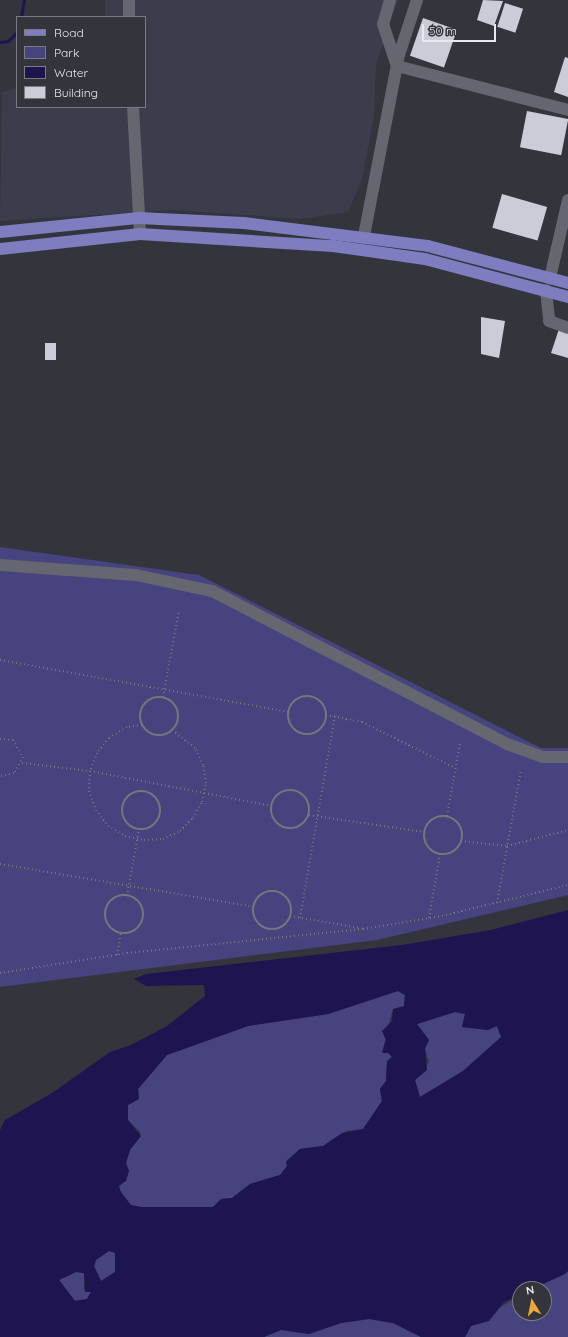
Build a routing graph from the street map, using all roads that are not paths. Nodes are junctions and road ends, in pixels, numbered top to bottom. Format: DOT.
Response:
graph roads {
  1 [pos="129,0"];
  2 [pos="390,0"];
  3 [pos="418,0"];
  4 [pos="129,16"];
  5 [pos="397,66"];
  6 [pos="133,108"];
  7 [pos="568,110"];
  8 [pos="568,200"];
  9 [pos="139,218"];
  10 [pos="0,232"];
  11 [pos="140,234"];
  12 [pos="364,236"];
  13 [pos="0,249"];
  14 [pos="550,278"];
  15 [pos="568,283"];
  16 [pos="546,290"];
  17 [pos="568,297"];
  18 [pos="568,328"];
  19 [pos="0,565"];
  20 [pos="568,757"];
  1 -- 4 [label="street"];
  2 -- 5 [label="street"];
  3 -- 5 [label="street"];
  5 -- 7 [label="street"];
  5 -- 12 [label="street"];
  6 -- 9 [label="street"];
  8 -- 14 [label="street"];
  9 -- 10 [label="main road"];
  9 -- 11 [label="street"];
  9 -- 12 [label="main road"];
  11 -- 13 [label="main road"];
  11 -- 16 [label="main road"];
  12 -- 14 [label="main road"];
  14 -- 15 [label="main road"];
  16 -- 17 [label="main road"];
  16 -- 18 [label="street"];
  19 -- 20 [label="street"];
}
